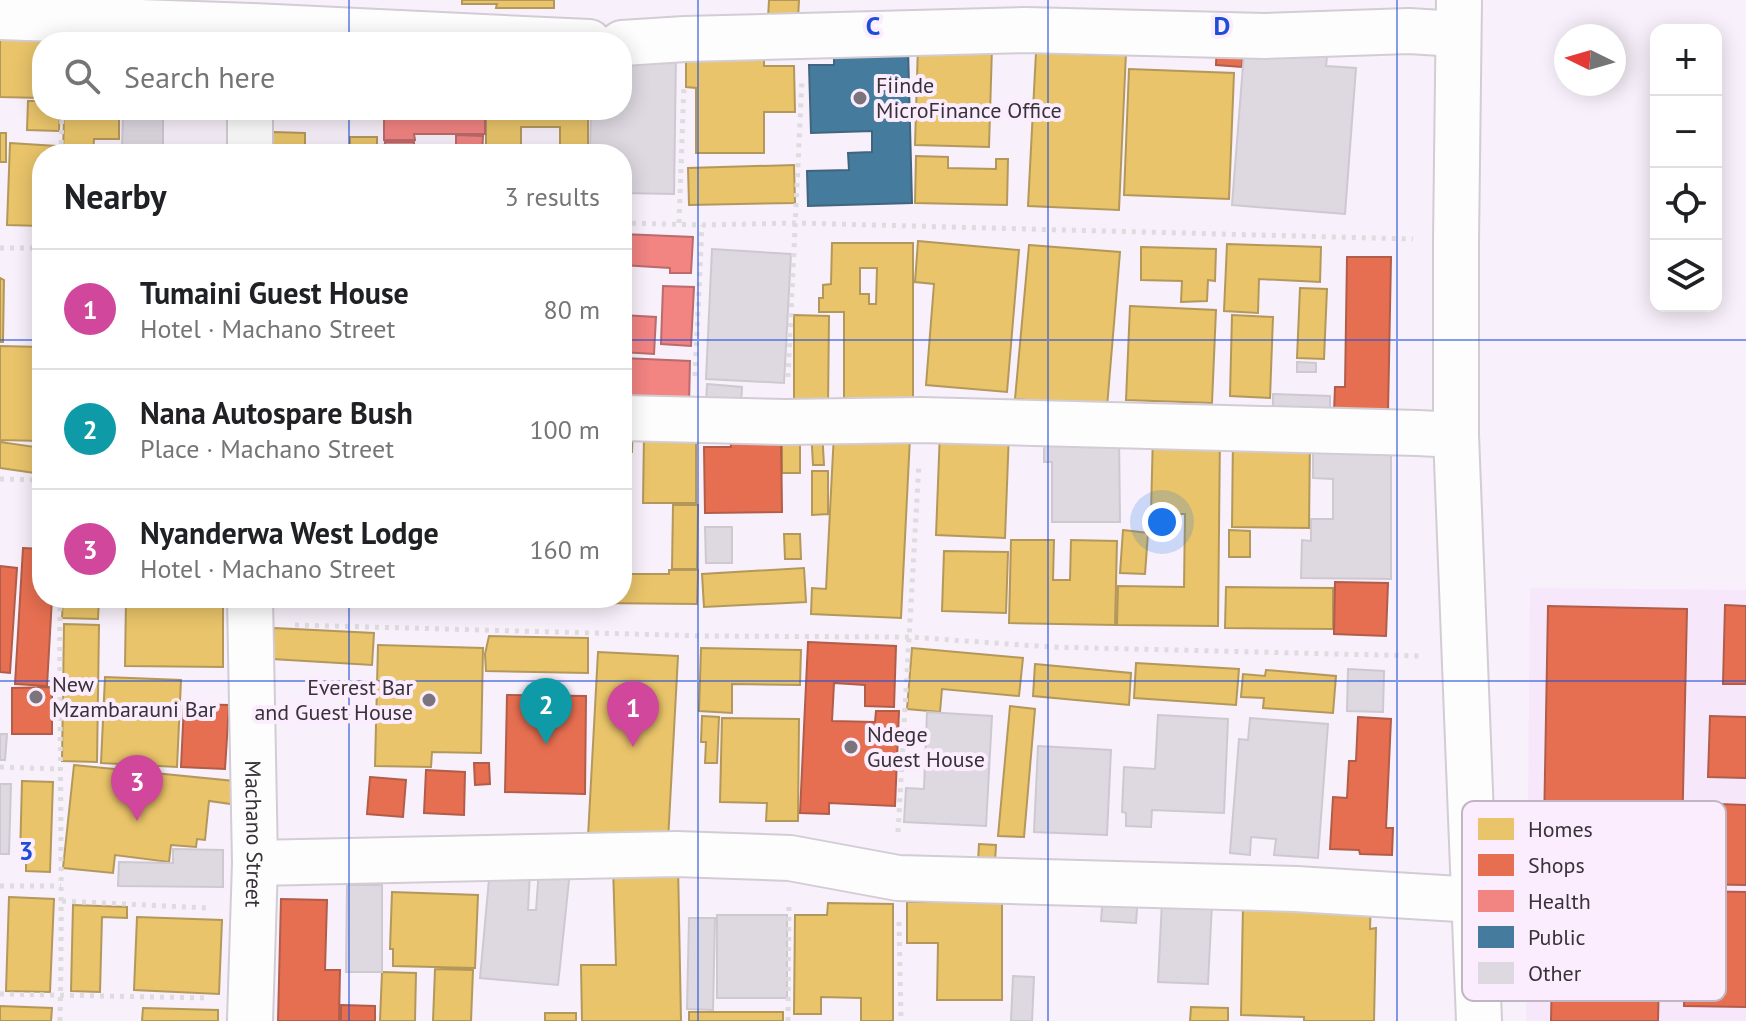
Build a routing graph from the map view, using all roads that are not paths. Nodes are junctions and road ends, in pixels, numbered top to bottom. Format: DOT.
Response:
graph roads {
  1 [pos="0,17"];
  2 [pos="1459,17"];
  3 [pos="252,23"];
  4 [pos="412,32"];
  5 [pos="632,42"];
  6 [pos="250,120"];
  7 [pos="250,144"];
  8 [pos="632,418"];
  9 [pos="1456,435"];
  10 [pos="250,611"];
  11 [pos="1471,801"];
  12 [pos="255,863"];
  13 [pos="1462,899"];
  14 [pos="1478,1001"];
  15 [pos="250,1010"];
  16 [pos="1479,1021"];
  1 -- 3 [label="street"];
  2 -- 5 [label="street"];
  2 -- 9 [label="street"];
  3 -- 4 [label="street"];
  6 -- 7 [label="street"];
  8 -- 9 [label="street"];
  9 -- 11 [label="street"];
  10 -- 12 [label="street, Machano Street"];
  12 -- 13 [label="street"];
  12 -- 15 [label="street, Machano Street"];
  14 -- 16 [label="street"];
}
